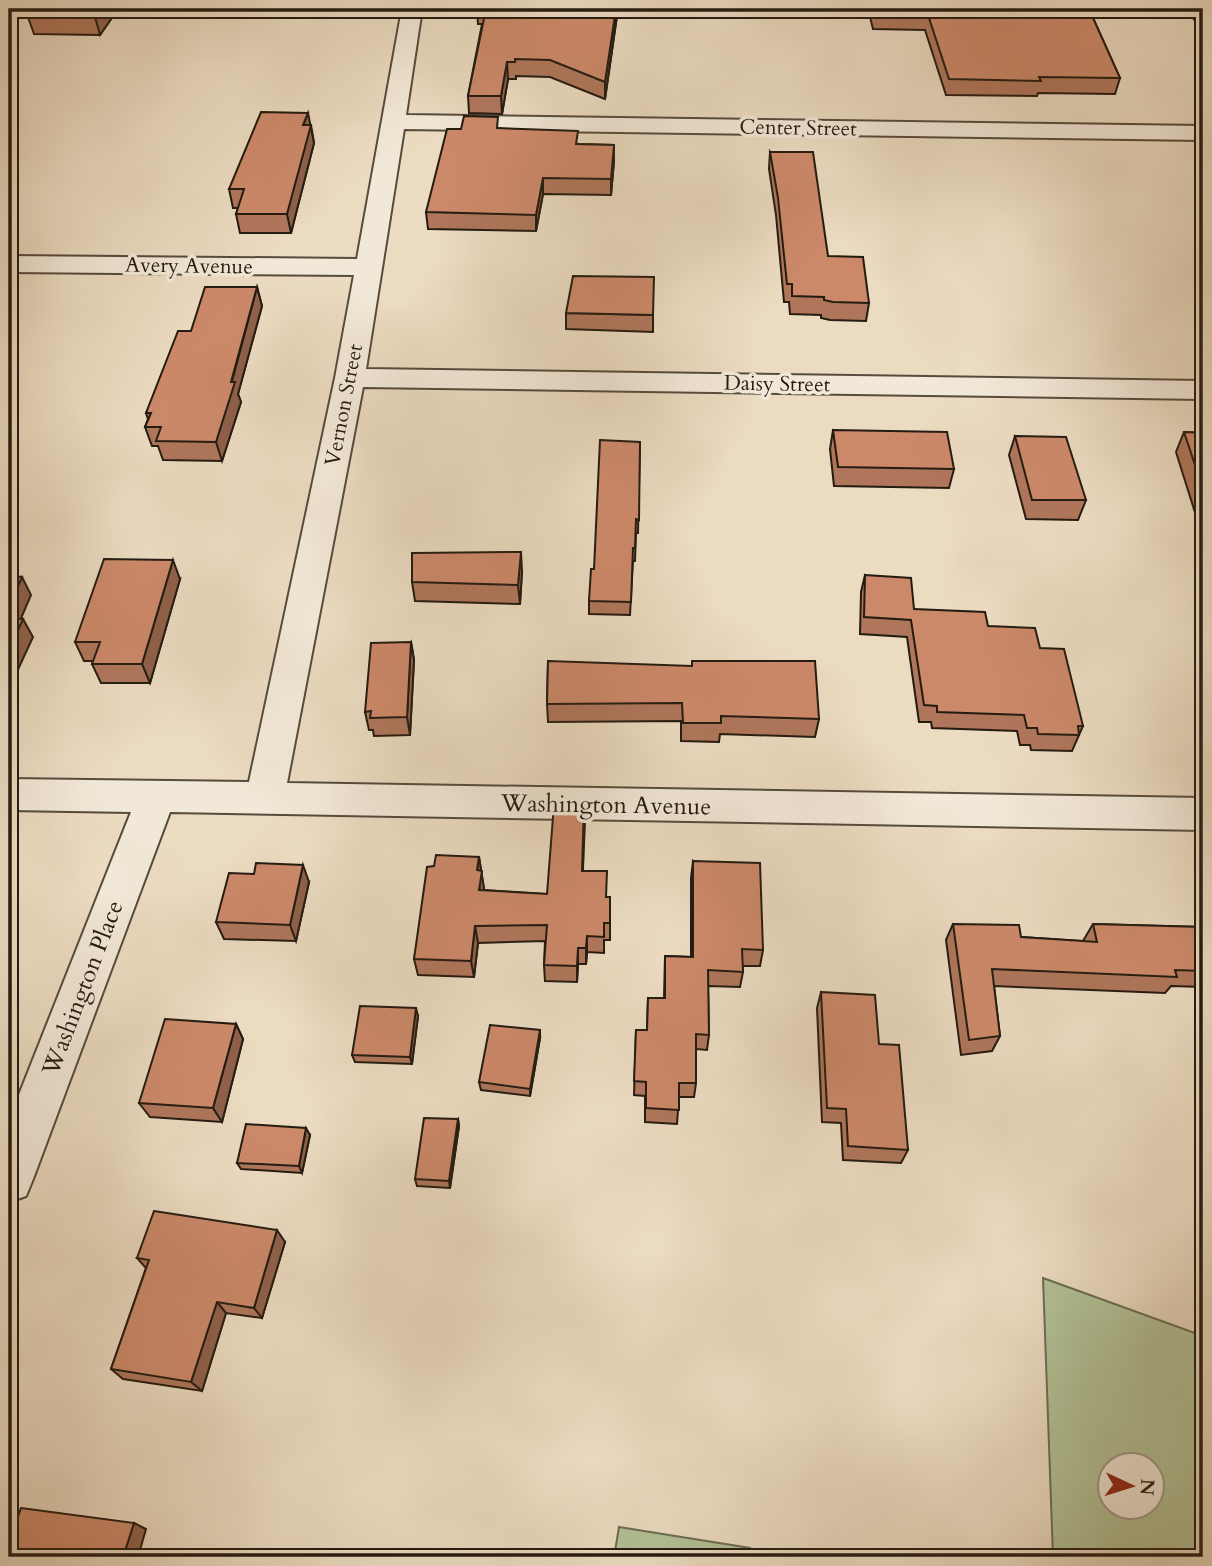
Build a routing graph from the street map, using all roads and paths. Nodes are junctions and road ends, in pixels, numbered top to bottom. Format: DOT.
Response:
graph roads {
  1 [pos="412,9"];
  2 [pos="392,122"];
  3 [pos="1203,133"];
  4 [pos="9,264"];
  5 [pos="370,267"];
  6 [pos="350,378"];
  7 [pos="1203,390"];
  8 [pos="9,794"];
  9 [pos="156,797"];
  10 [pos="265,799"];
  11 [pos="1203,814"];
  12 [pos="9,1179"];
  1 -- 2 [label="street, Vernon Street"];
  2 -- 3 [label="street, Center Street"];
  2 -- 5 [label="street, Vernon Street"];
  4 -- 5 [label="street, Avery Avenue"];
  5 -- 6 [label="street, Vernon Street"];
  6 -- 7 [label="street, Daisy Street"];
  6 -- 10 [label="street, Vernon Street"];
  8 -- 9 [label="street, Washington Avenue"];
  9 -- 10 [label="street, Washington Avenue"];
  9 -- 12 [label="street, Washington Place"];
  10 -- 11 [label="street, Washington Avenue"];
}
